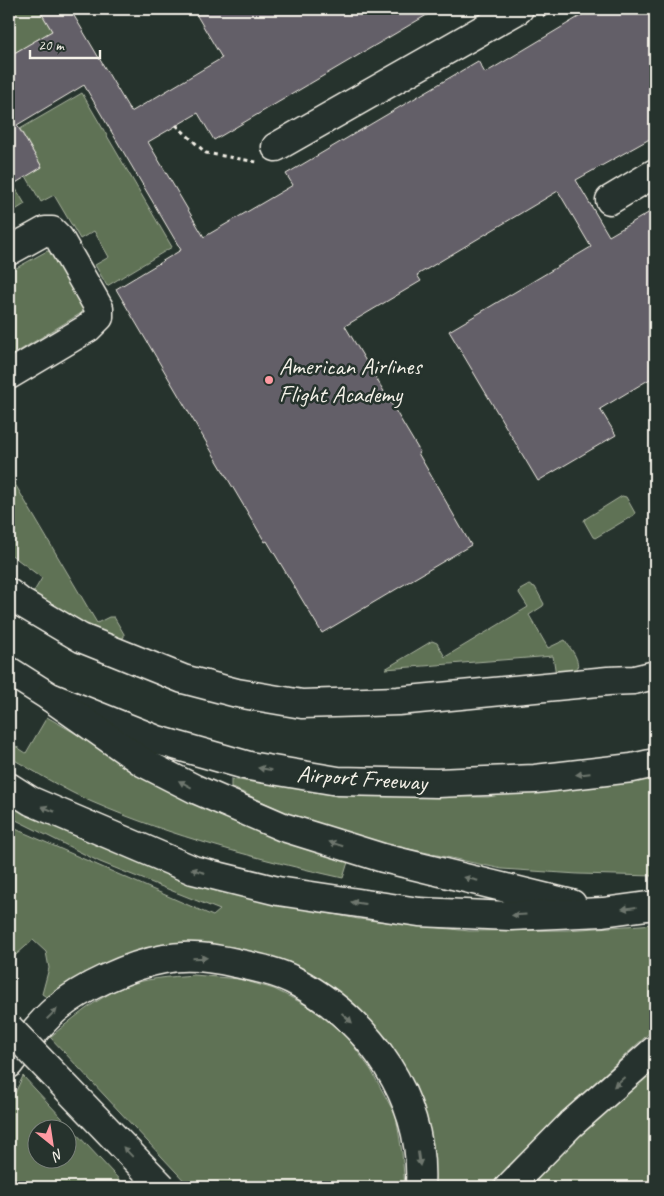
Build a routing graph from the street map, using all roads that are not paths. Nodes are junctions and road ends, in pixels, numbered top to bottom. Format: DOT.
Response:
graph roads {
  1 [pos="519,9"];
  2 [pos="276,147"];
  3 [pos="655,173"];
  4 [pos="610,200"];
  5 [pos="9,251"];
  6 [pos="9,375"];
  7 [pos="9,592"];
  8 [pos="9,671"];
  9 [pos="655,675"];
  10 [pos="50,697"];
  11 [pos="655,763"];
  12 [pos="9,787"];
  13 [pos="655,905"];
  14 [pos="603,912"];
  15 [pos="9,1028"];
  16 [pos="655,1050"];
  17 [pos="9,1064"];
  18 [pos="162,1187"];
  19 [pos="420,1187"];
  20 [pos="508,1187"];
  1 -- 2 [label="main road"];
  3 -- 4 [label="main road"];
  5 -- 6 [label="main road"];
  7 -- 9 [label="main road"];
  8 -- 10 [label="main road"];
  11 -- 10 [label="main road, Airport Freeway, one-way"];
  14 -- 10 [label="main road, one-way"];
  14 -- 12 [label="main road, one-way"];
  13 -- 14 [label="main road, one-way"];
  18 -- 15 [label="main road, one-way, bridge"];
  16 -- 20 [label="main road, one-way"];
  17 -- 19 [label="main road, one-way"];
}
